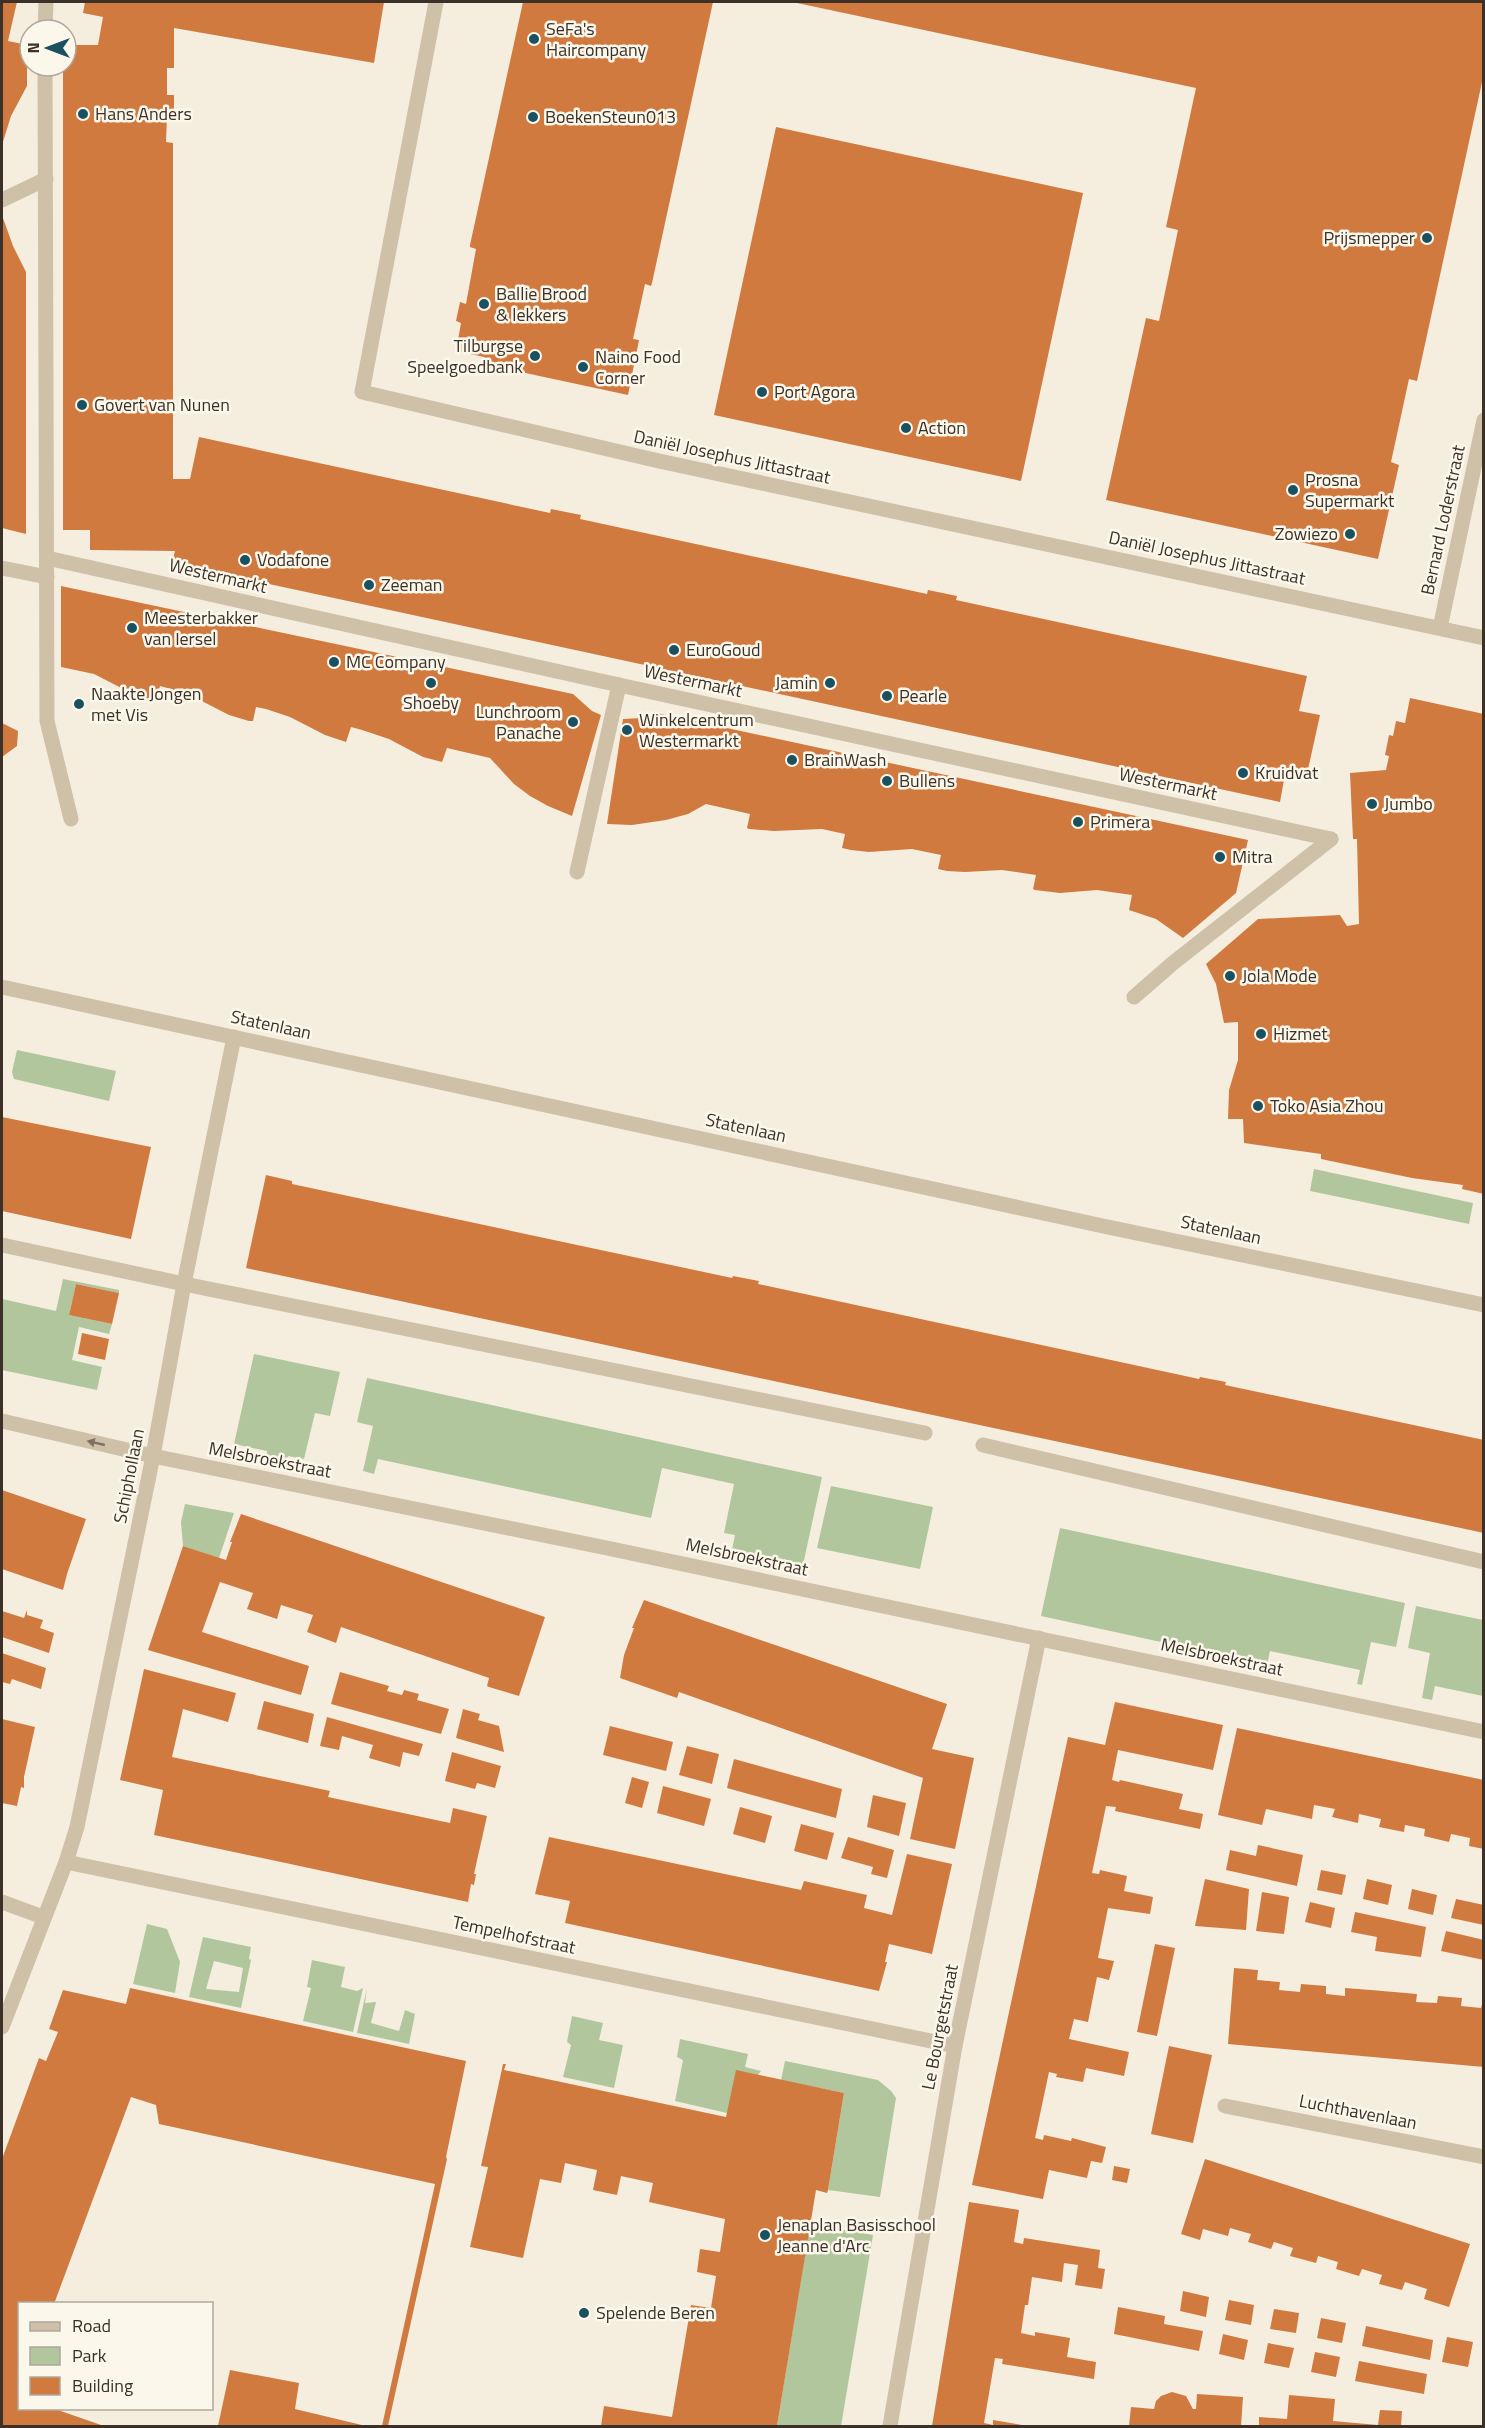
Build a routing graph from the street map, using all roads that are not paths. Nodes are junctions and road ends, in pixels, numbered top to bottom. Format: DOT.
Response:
graph roads {
  1 [pos="46,2"];
  2 [pos="436,2"];
  3 [pos="45,18"];
  4 [pos="45,78"];
  5 [pos="46,179"];
  6 [pos="2,200"];
  7 [pos="1484,420"];
  8 [pos="47,558"];
  9 [pos="2,568"];
  10 [pos="47,577"];
  11 [pos="1440,628"];
  12 [pos="1484,638"];
  13 [pos="619,685"];
  14 [pos="71,819"];
  15 [pos="577,872"];
  16 [pos="2,987"];
  17 [pos="1134,997"];
  18 [pos="234,1037"];
  19 [pos="2,1245"];
  20 [pos="184,1284"];
  21 [pos="1484,1305"];
  22 [pos="2,1421"];
  23 [pos="925,1433"];
  24 [pos="983,1445"];
  25 [pos="153,1456"];
  26 [pos="1484,1562"];
  27 [pos="1039,1638"];
  28 [pos="1484,1732"];
  29 [pos="66,1862"];
  30 [pos="2,1902"];
  31 [pos="43,1917"];
  32 [pos="2,2026"];
  33 [pos="955,2046"];
  34 [pos="1224,2106"];
  35 [pos="1484,2157"];
  36 [pos="890,2427"];
  1 -- 3 [label="street"];
  2 -- 11 [label="street, Daniël Josephus Jittastraat"];
  4 -- 5 [label="street"];
  5 -- 6 [label="street"];
  5 -- 8 [label="street"];
  7 -- 11 [label="street, Bernard Loderstraat"];
  8 -- 10 [label="street"];
  8 -- 13 [label="street, Westermarkt"];
  9 -- 10 [label="street"];
  10 -- 14 [label="street"];
  11 -- 12 [label="street, Daniël Josephus Jittastraat"];
  13 -- 15 [label="street"];
  13 -- 17 [label="street, Westermarkt"];
  16 -- 18 [label="street, Statenlaan"];
  18 -- 20 [label="street, Schiphollaan"];
  18 -- 21 [label="street, Statenlaan"];
  19 -- 20 [label="street"];
  20 -- 23 [label="street"];
  20 -- 25 [label="street, Schiphollaan"];
  25 -- 22 [label="street, Melsbroekstraat, one-way"];
  24 -- 26 [label="street"];
  25 -- 27 [label="street, Melsbroekstraat"];
  25 -- 29 [label="street, Schiphollaan"];
  27 -- 28 [label="street, Melsbroekstraat"];
  27 -- 33 [label="street, Le Bourgetstraat"];
  29 -- 31 [label="street, Schiphollaan"];
  29 -- 33 [label="street, Tempelhofstraat"];
  30 -- 31 [label="street"];
  31 -- 32 [label="street, Schiphollaan"];
  33 -- 36 [label="street, Le Bourgetstraat"];
  34 -- 35 [label="street, Luchthavenlaan"];
}
